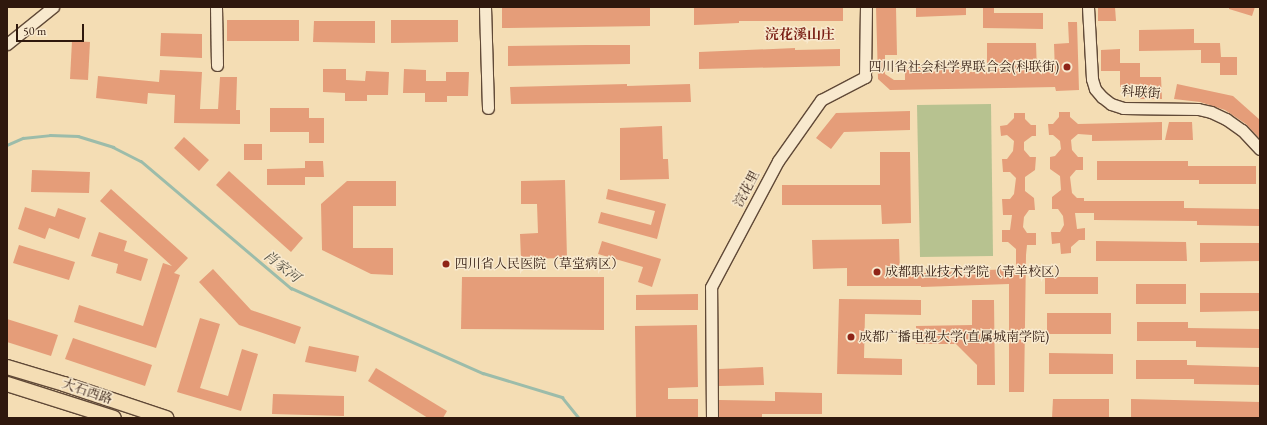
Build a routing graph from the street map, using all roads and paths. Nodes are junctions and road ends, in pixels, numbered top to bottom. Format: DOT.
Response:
graph roads {
  1 [pos="53,7"];
  2 [pos="216,7"];
  3 [pos="485,7"];
  4 [pos="866,7"];
  5 [pos="1088,7"];
  6 [pos="7,44"];
  7 [pos="218,65"];
  8 [pos="488,108"];
  9 [pos="1260,149"];
  10 [pos="7,367"];
  11 [pos="7,384"];
  12 [pos="114,418"];
  13 [pos="166,418"];
  14 [pos="712,418"];
  1 -- 6 [label="street"];
  2 -- 7 [label="street"];
  3 -- 8 [label="street"];
  4 -- 14 [label="street, 浣花里"];
  5 -- 9 [label="street, 科联街"];
  10 -- 13 [label="main road, 大石西路"];
  11 -- 12 [label="main road, 大石西路"];
}
